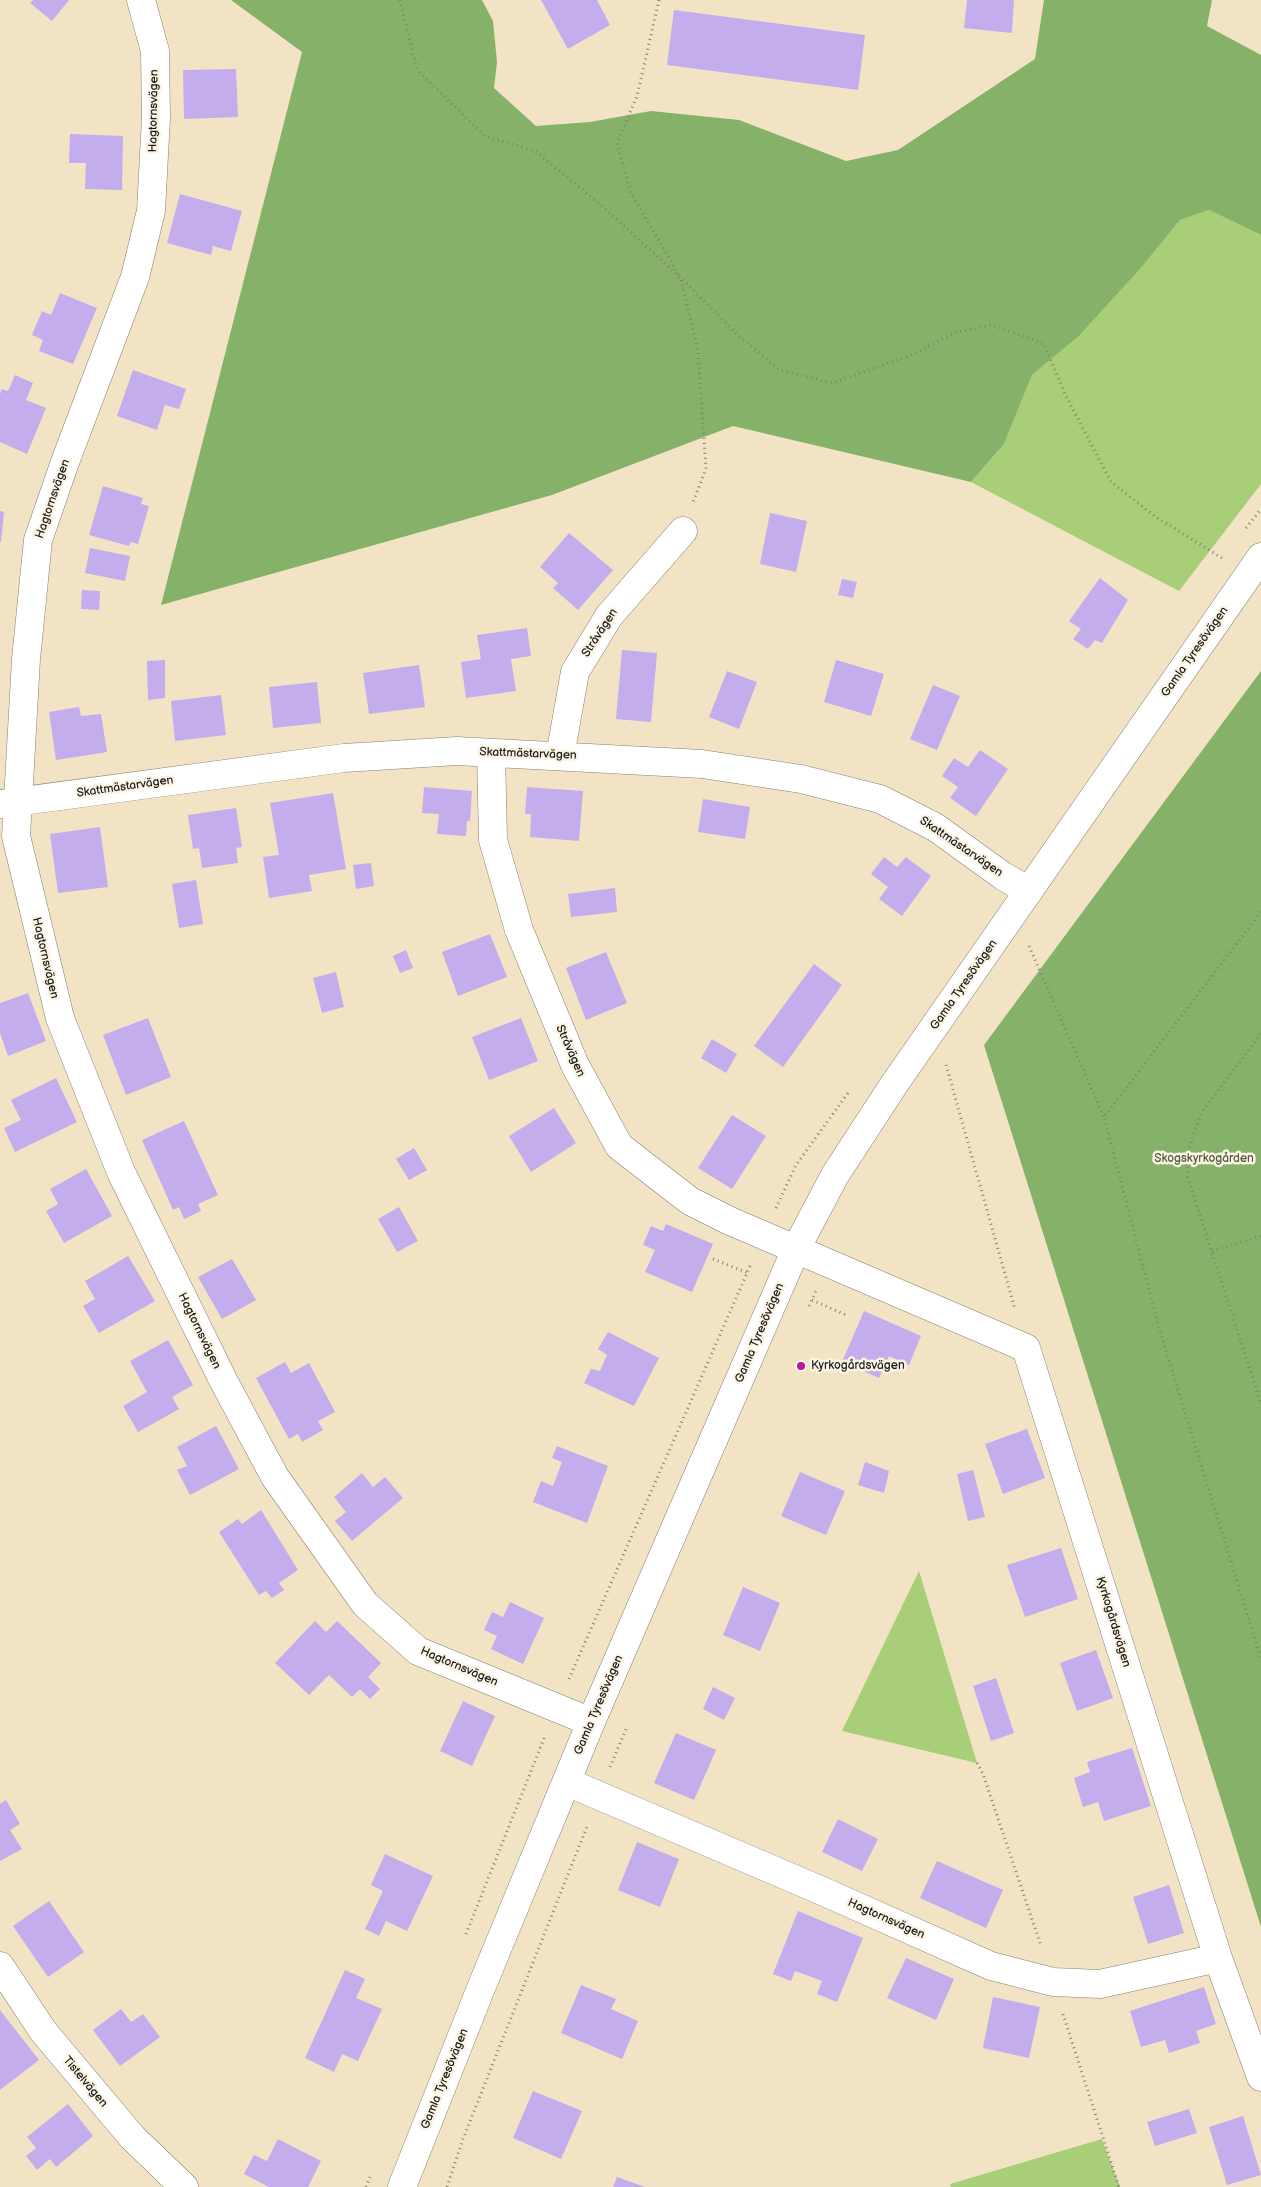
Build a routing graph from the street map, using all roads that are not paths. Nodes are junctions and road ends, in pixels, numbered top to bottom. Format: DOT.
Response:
graph roads {
  1 [pos="141,0"];
  2 [pos="682,531"];
  3 [pos="1261,557"];
  4 [pos="491,753"];
  5 [pos="560,756"];
  6 [pos="8,803"];
  7 [pos="1030,891"];
  8 [pos="796,1249"];
  9 [pos="591,1722"];
  10 [pos="567,1782"];
  11 [pos="1218,1958"];
  12 [pos="0,1966"];
  13 [pos="1261,2077"];
  14 [pos="184,2187"];
  15 [pos="402,2187"];
  1 -- 6 [label="street, Hagtornsvägen"];
  2 -- 5 [label="street, Stråvägen"];
  3 -- 7 [label="street, Gamla Tyresövägen"];
  4 -- 5 [label="street, Skattmästarvägen"];
  4 -- 6 [label="street, Skattmästarvägen"];
  4 -- 8 [label="street, Stråvägen"];
  5 -- 7 [label="street, Skattmästarvägen"];
  6 -- 9 [label="street, Hagtornsvägen"];
  7 -- 8 [label="street, Gamla Tyresövägen"];
  8 -- 9 [label="street, Gamla Tyresövägen"];
  8 -- 11 [label="street, Kyrkogårdsvägen"];
  9 -- 10 [label="street, Gamla Tyresövägen"];
  10 -- 11 [label="street, Hagtornsvägen"];
  10 -- 15 [label="street, Gamla Tyresövägen"];
  11 -- 13 [label="street, Kyrkogårdsvägen"];
  12 -- 14 [label="street, Tistelvägen"];
}
